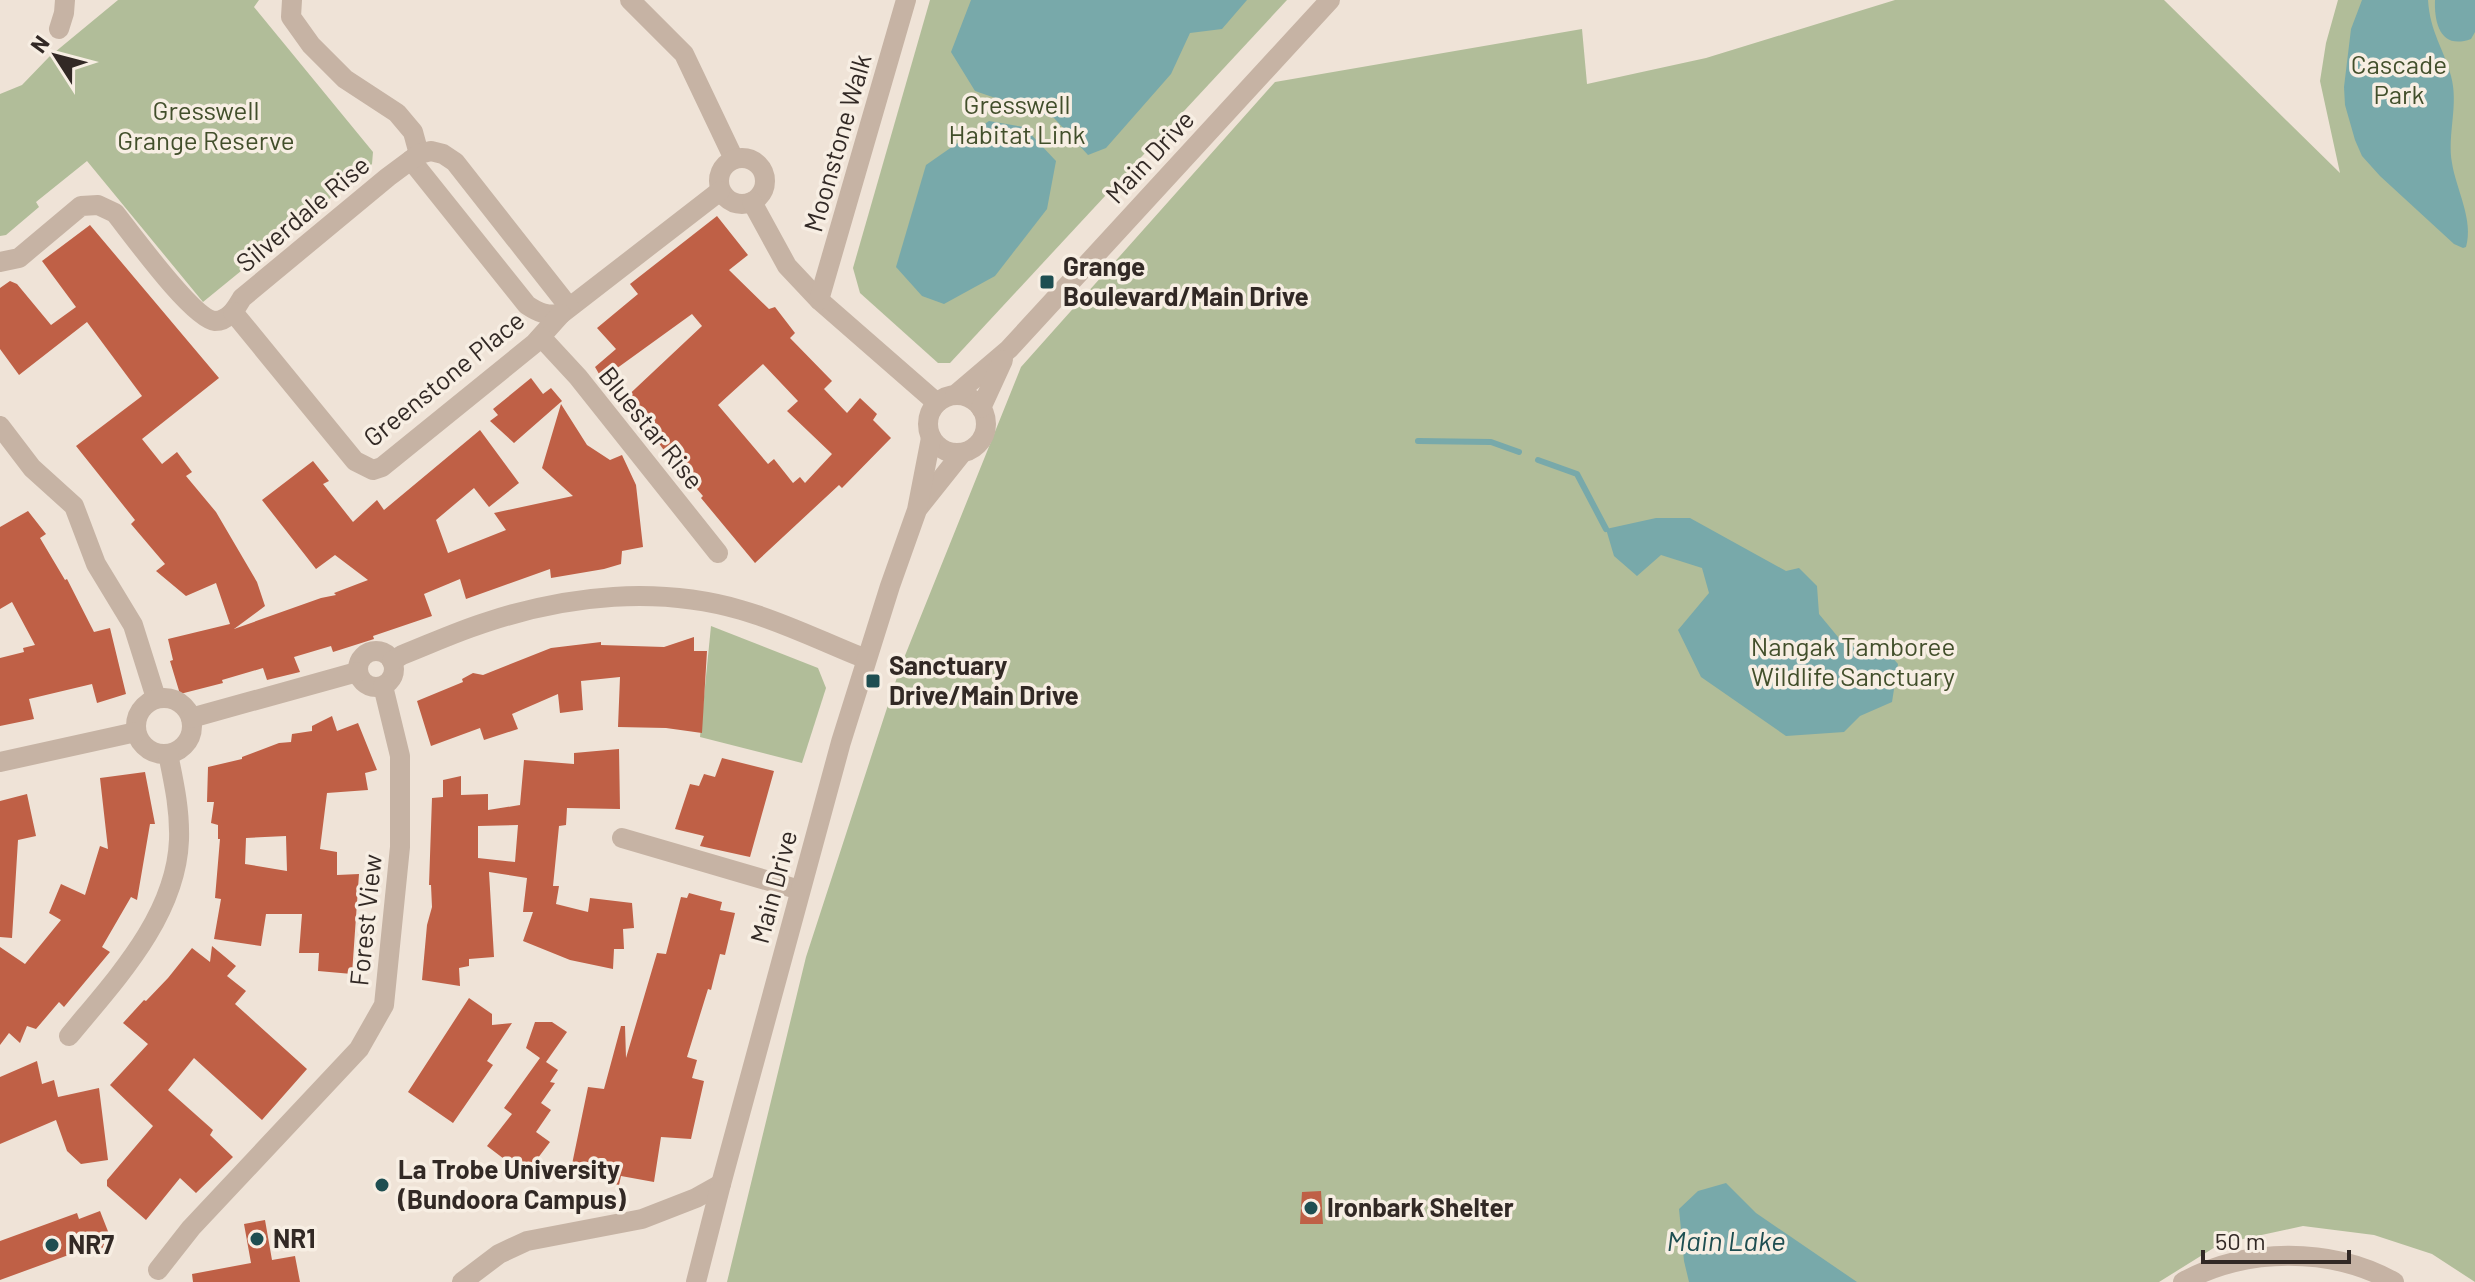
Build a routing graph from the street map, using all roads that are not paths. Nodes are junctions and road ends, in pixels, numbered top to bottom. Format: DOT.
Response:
graph roads {
  1 [pos="65,0"];
  2 [pos="292,0"];
  3 [pos="630,0"];
  4 [pos="906,0"];
  5 [pos="1330,0"];
  6 [pos="59,29"];
  7 [pos="415,157"];
  8 [pos="734,159"];
  9 [pos="720,191"];
  10 [pos="752,202"];
  11 [pos="0,262"];
  12 [pos="819,300"];
  13 [pos="565,310"];
  14 [pos="233,312"];
  15 [pos="541,337"];
  16 [pos="1009,349"];
  17 [pos="946,399"];
  18 [pos="981,408"];
  19 [pos="0,426"];
  20 [pos="931,438"];
  21 [pos="962,453"];
  22 [pos="917,510"];
  23 [pos="718,553"];
  24 [pos="866,659"];
  25 [pos="392,661"];
  26 [pos="357,672"];
  27 [pos="383,686"];
  28 [pos="156,698"];
  29 [pos="191,718"];
  30 [pos="136,732"];
  31 [pos="168,754"];
  32 [pos="0,762"];
  33 [pos="622,838"];
  34 [pos="800,890"];
  35 [pos="69,1036"];
  36 [pos="721,1184"];
  37 [pos="158,1270"];
  38 [pos="462,1282"];
  39 [pos="696,1282"];
  40 [pos="2183,1282"];
  41 [pos="2394,1282"];
  1 -- 6 [label="street"];
  2 -- 7 [label="street"];
  3 -- 8 [label="street"];
  4 -- 12 [label="street, Moonstone Walk"];
  5 -- 16 [label="street, Main Drive"];
  7 -- 13 [label="street, Silverdale Rise"];
  7 -- 13 [label="street"];
  7 -- 14 [label="street, Silverdale Rise"];
  8 -- 9 [label="street"];
  8 -- 10 [label="street"];
  9 -- 10 [label="street"];
  9 -- 13 [label="street"];
  10 -- 12 [label="street"];
  11 -- 14 [label="street"];
  12 -- 17 [label="street"];
  13 -- 15 [label="street, Greenstone Place"];
  14 -- 15 [label="street, Greenstone Place"];
  15 -- 23 [label="street, Bluestar Rise"];
  16 -- 17 [label="street, Main Drive"];
  16 -- 18 [label="street, Main Drive"];
  17 -- 18 [label="street"];
  17 -- 20 [label="street"];
  18 -- 21 [label="street"];
  19 -- 28 [label="street"];
  20 -- 21 [label="street"];
  20 -- 22 [label="street, Main Drive"];
  21 -- 22 [label="street, Main Drive"];
  22 -- 24 [label="street, Main Drive"];
  24 -- 25 [label="street"];
  24 -- 34 [label="street, Main Drive"];
  25 -- 26 [label="street"];
  25 -- 27 [label="street"];
  26 -- 27 [label="street"];
  26 -- 29 [label="street"];
  27 -- 37 [label="street, Forest View"];
  28 -- 29 [label="street"];
  28 -- 30 [label="street"];
  29 -- 31 [label="street"];
  30 -- 31 [label="street"];
  30 -- 32 [label="street"];
  31 -- 35 [label="street"];
  33 -- 34 [label="street"];
  34 -- 36 [label="street, Main Drive"];
  36 -- 38 [label="street"];
  36 -- 39 [label="street, Main Drive"];
  40 -- 41 [label="street"];
}
